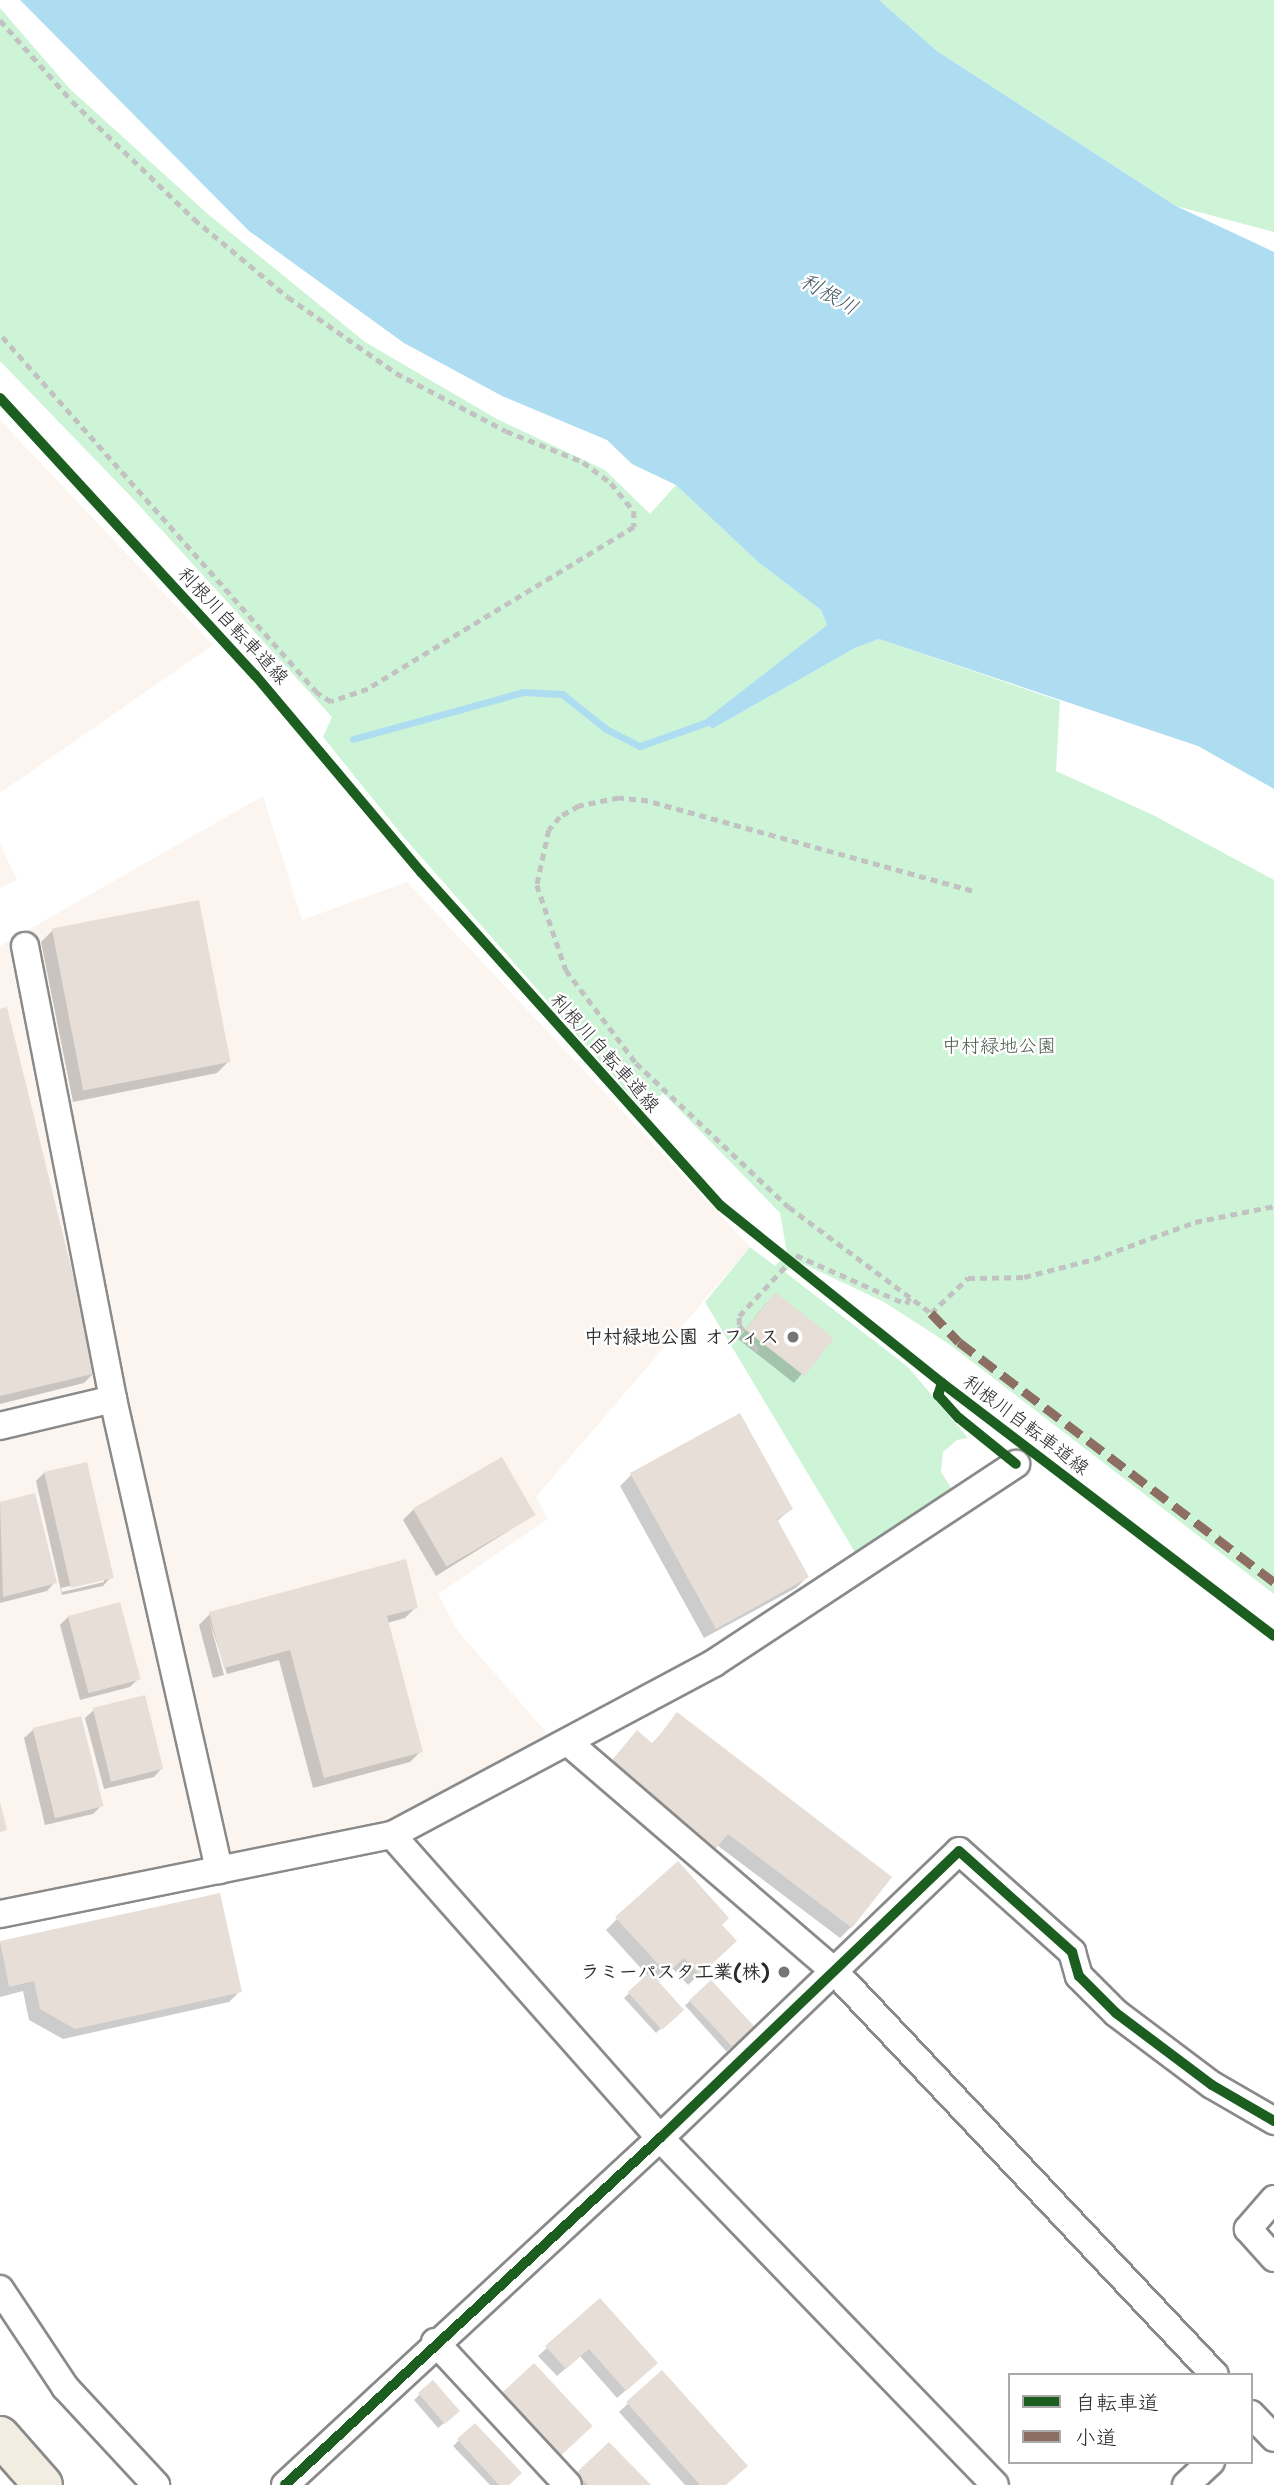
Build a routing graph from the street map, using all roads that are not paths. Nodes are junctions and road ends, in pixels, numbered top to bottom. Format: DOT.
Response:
graph roads {
  1 [pos="25,946"];
  2 [pos="113,1399"];
  3 [pos="0,1426"];
  4 [pos="1016,1464"];
  5 [pos="569,1743"];
  6 [pos="391,1835"];
  7 [pos="219,1870"];
  8 [pos="0,1914"];
  9 [pos="834,1971"];
  10 [pos="1274,2121"];
  11 [pos="660,2138"];
  12 [pos="1274,2199"];
  13 [pos="1274,2258"];
  14 [pos="0,2289"];
  15 [pos="435,2342"];
  16 [pos="1213,2373"];
  17 [pos="0,2436"];
  18 [pos="1209,2464"];
  19 [pos="43,2485"];
  20 [pos="156,2485"];
  21 [pos="285,2485"];
  22 [pos="568,2485"];
  23 [pos="995,2485"];
  24 [pos="1186,2485"];
  1 -- 2 [label="street"];
  2 -- 3 [label="street"];
  2 -- 7 [label="street"];
  4 -- 5 [label="street"];
  5 -- 6 [label="street"];
  5 -- 9 [label="street"];
  6 -- 7 [label="street"];
  6 -- 11 [label="street"];
  7 -- 8 [label="street"];
  9 -- 10 [label="street"];
  9 -- 11 [label="street"];
  9 -- 16 [label="street"];
  11 -- 15 [label="street"];
  11 -- 23 [label="street"];
  12 -- 13 [label="street"];
  14 -- 20 [label="street"];
  15 -- 21 [label="street"];
  15 -- 22 [label="street"];
  17 -- 19 [label="highway"];
  18 -- 24 [label="street"];
}
